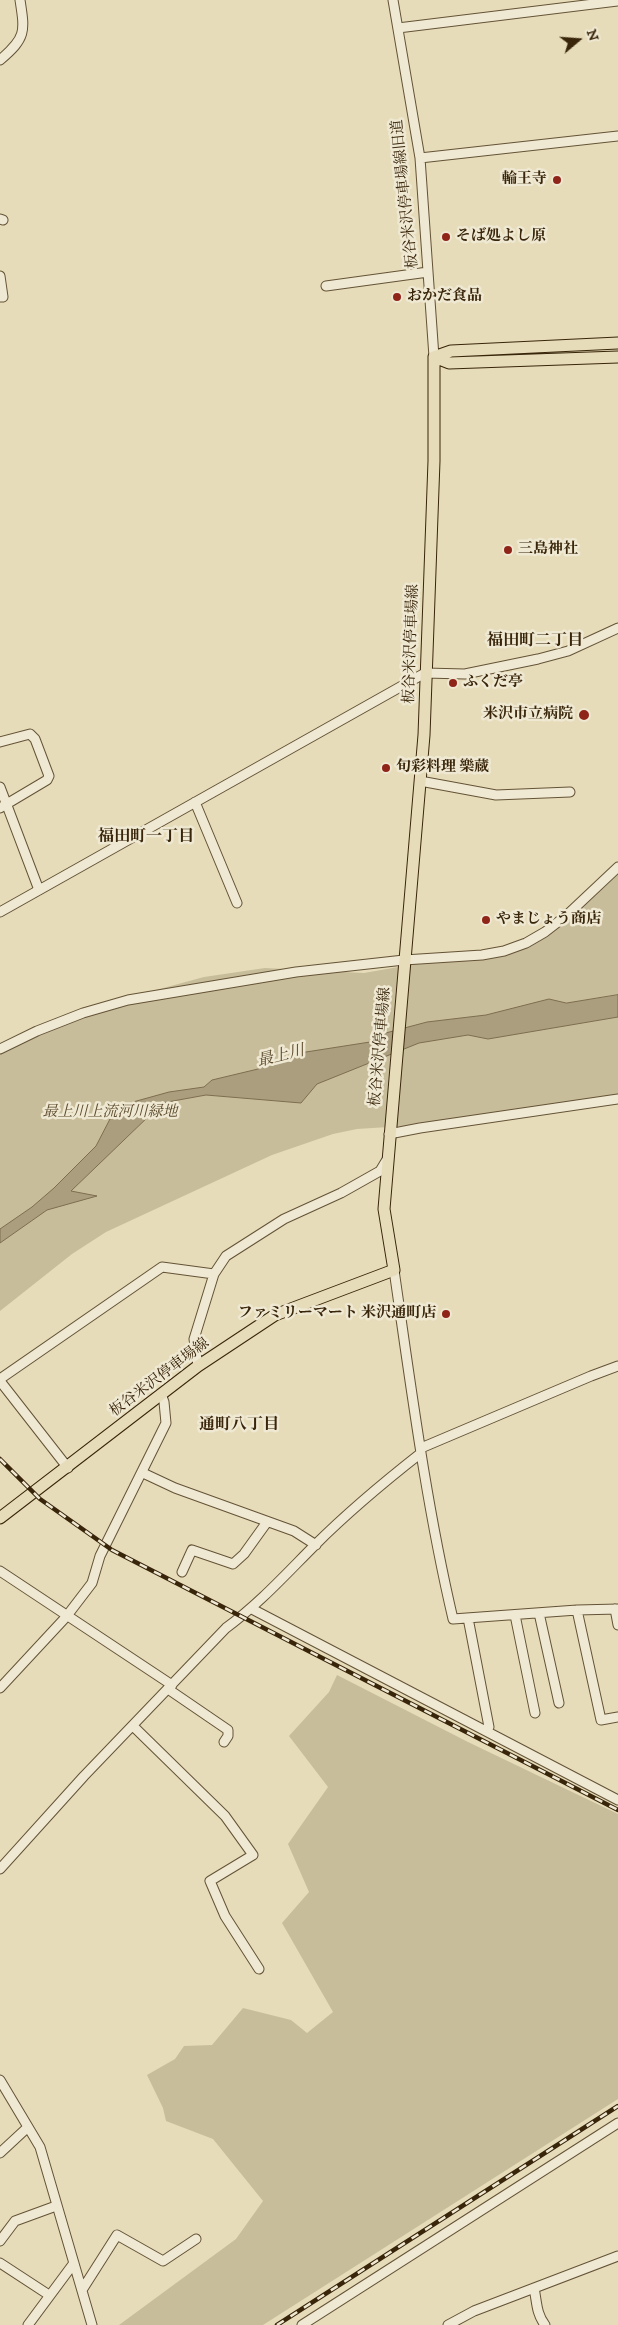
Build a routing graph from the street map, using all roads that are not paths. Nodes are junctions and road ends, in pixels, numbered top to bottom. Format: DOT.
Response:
graph roads {
  1 [pos="20,0"];
  2 [pos="393,0"];
  3 [pos="618,1"];
  4 [pos="398,28"];
  5 [pos="0,60"];
  6 [pos="618,136"];
  7 [pos="420,158"];
  8 [pos="428,272"];
  9 [pos="0,276"];
  10 [pos="326,286"];
  11 [pos="0,297"];
  12 [pos="618,344"];
  13 [pos="434,357"];
  14 [pos="618,358"];
  15 [pos="618,628"];
  16 [pos="425,673"];
  17 [pos="0,742"];
  18 [pos="420,781"];
  19 [pos="0,787"];
  20 [pos="570,792"];
  21 [pos="195,802"];
  22 [pos="3,806"];
  23 [pos="618,867"];
  24 [pos="39,890"];
  25 [pos="237,903"];
  26 [pos="0,912"];
  27 [pos="403,966"];
  28 [pos="1,1047"];
  29 [pos="618,1100"];
  30 [pos="389,1130"];
  31 [pos="386,1161"];
  32 [pos="394,1270"];
  33 [pos="214,1274"];
  34 [pos="198,1366"];
  35 [pos="618,1366"];
  36 [pos="0,1380"];
  37 [pos="161,1394"];
  38 [pos="421,1450"];
  39 [pos="68,1468"];
  40 [pos="143,1473"];
  41 [pos="0,1518"];
  42 [pos="267,1522"];
  43 [pos="316,1545"];
  44 [pos="0,1571"];
  45 [pos="182,1572"];
  46 [pos="252,1609"];
  47 [pos="616,1609"];
  48 [pos="577,1610"];
  49 [pos="539,1613"];
  50 [pos="515,1615"];
  51 [pos="66,1617"];
  52 [pos="468,1618"];
  53 [pos="618,1625"];
  54 [pos="170,1687"];
  55 [pos="0,1688"];
  56 [pos="559,1703"];
  57 [pos="535,1714"];
  58 [pos="618,1717"];
  59 [pos="133,1726"];
  60 [pos="489,1727"];
  61 [pos="224,1742"];
  62 [pos="618,1800"];
  63 [pos="0,1869"];
  64 [pos="260,1969"];
  65 [pos="0,2080"];
  66 [pos="618,2123"];
  67 [pos="28,2127"];
  68 [pos="0,2153"];
  69 [pos="56,2206"];
  70 [pos="196,2239"];
  71 [pos="0,2241"];
  72 [pos="618,2256"];
  73 [pos="0,2263"];
  74 [pos="74,2263"];
  75 [pos="534,2288"];
  76 [pos="82,2290"];
  77 [pos="48,2295"];
  78 [pos="28,2325"];
  79 [pos="92,2325"];
  80 [pos="302,2325"];
  81 [pos="448,2325"];
  82 [pos="545,2325"];
  1 -- 5 [label="street"];
  2 -- 4 [label="street, 板谷米沢停車場線旧道"];
  3 -- 4 [label="street"];
  4 -- 7 [label="street, 板谷米沢停車場線旧道"];
  6 -- 7 [label="street"];
  7 -- 8 [label="street, 板谷米沢停車場線旧道"];
  8 -- 10 [label="street"];
  8 -- 13 [label="street, 板谷米沢停車場線旧道"];
  9 -- 11 [label="street"];
  12 -- 13 [label="main road"];
  13 -- 14 [label="main road"];
  13 -- 16 [label="main road, 板谷米沢停車場線"];
  15 -- 16 [label="street"];
  16 -- 18 [label="main road, 板谷米沢停車場線"];
  16 -- 21 [label="street"];
  17 -- 22 [label="street"];
  18 -- 20 [label="street"];
  18 -- 27 [label="main road, 板谷米沢停車場線"];
  19 -- 22 [label="street"];
  21 -- 24 [label="street"];
  21 -- 25 [label="street"];
  22 -- 24 [label="street"];
  23 -- 27 [label="street"];
  24 -- 26 [label="street"];
  27 -- 28 [label="street"];
  27 -- 30 [label="main road, 板谷米沢停車場線"];
  29 -- 30 [label="street"];
  30 -- 31 [label="main road, 板谷米沢停車場線"];
  31 -- 32 [label="main road, 板谷米沢停車場線"];
  31 -- 33 [label="street"];
  32 -- 34 [label="main road, 板谷米沢停車場線"];
  32 -- 38 [label="street"];
  33 -- 34 [label="street"];
  33 -- 36 [label="street"];
  34 -- 37 [label="main road, 板谷米沢停車場線"];
  35 -- 38 [label="street"];
  36 -- 39 [label="street"];
  37 -- 39 [label="main road, 板谷米沢停車場線"];
  37 -- 40 [label="street"];
  38 -- 43 [label="street"];
  38 -- 52 [label="street"];
  39 -- 41 [label="main road, 板谷米沢停車場線"];
  40 -- 42 [label="street"];
  40 -- 51 [label="street"];
  42 -- 43 [label="street"];
  42 -- 45 [label="street"];
  43 -- 46 [label="street"];
  44 -- 51 [label="street"];
  46 -- 54 [label="street"];
  46 -- 62 [label="street"];
  47 -- 48 [label="street"];
  47 -- 53 [label="street"];
  48 -- 49 [label="street"];
  48 -- 58 [label="street"];
  49 -- 50 [label="street"];
  49 -- 56 [label="street"];
  50 -- 52 [label="street"];
  50 -- 57 [label="street"];
  51 -- 54 [label="street"];
  51 -- 55 [label="street"];
  52 -- 60 [label="street"];
  54 -- 59 [label="street"];
  54 -- 61 [label="street"];
  59 -- 63 [label="street"];
  59 -- 64 [label="street"];
  65 -- 67 [label="street"];
  66 -- 80 [label="street"];
  67 -- 68 [label="street"];
  67 -- 69 [label="street"];
  69 -- 71 [label="street"];
  69 -- 74 [label="street"];
  70 -- 76 [label="street"];
  72 -- 75 [label="street"];
  73 -- 77 [label="street"];
  74 -- 76 [label="street"];
  74 -- 77 [label="street"];
  75 -- 81 [label="street"];
  75 -- 82 [label="street"];
  76 -- 79 [label="street"];
  77 -- 78 [label="street"];
}
